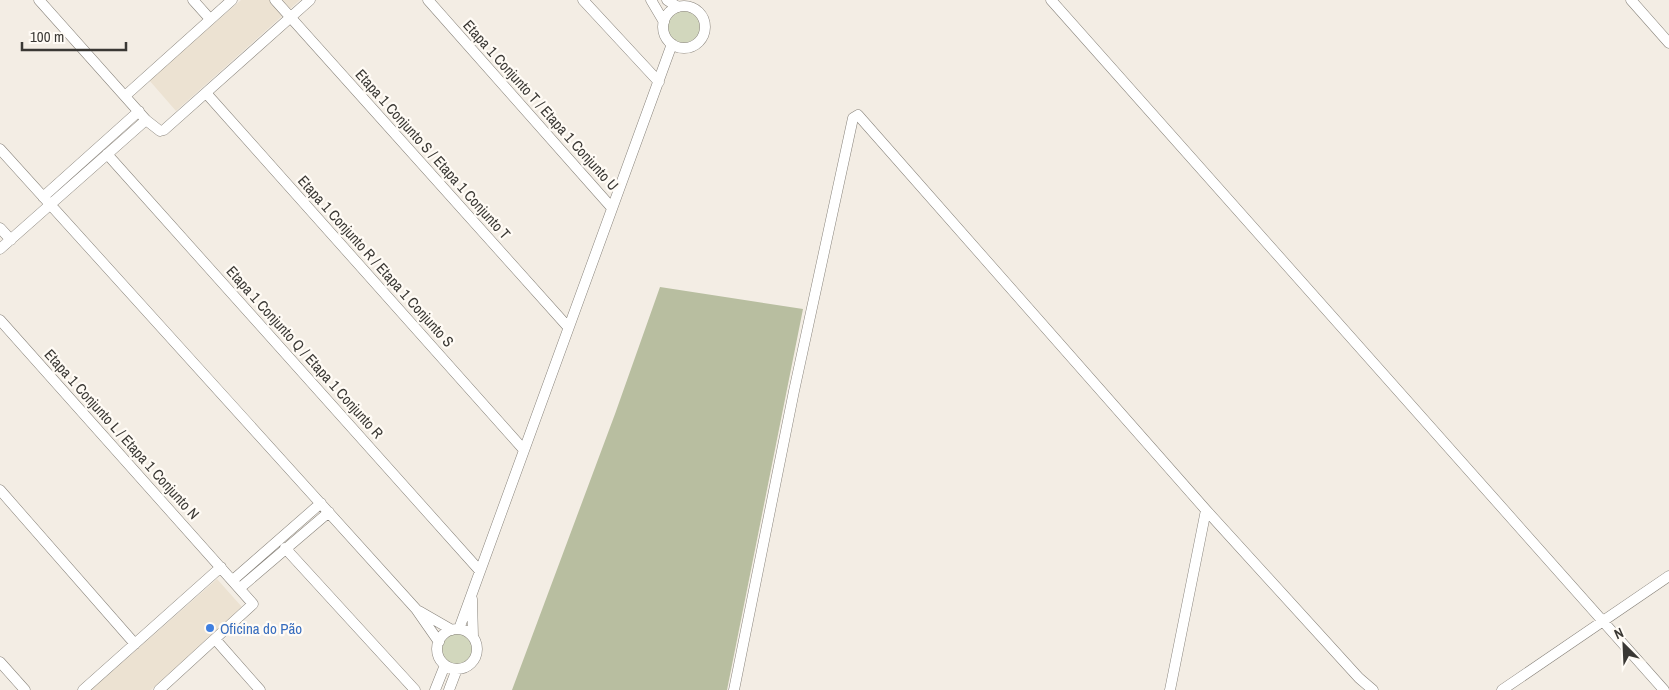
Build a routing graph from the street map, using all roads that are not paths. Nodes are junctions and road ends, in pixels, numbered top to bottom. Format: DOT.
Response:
graph roads {
  1 [pos="39,0"];
  2 [pos="193,0"];
  3 [pos="232,0"];
  4 [pos="275,0"];
  5 [pos="310,0"];
  6 [pos="428,0"];
  7 [pos="584,0"];
  8 [pos="651,0"];
  9 [pos="667,0"];
  10 [pos="1051,0"];
  11 [pos="1631,0"];
  12 [pos="678,7"];
  13 [pos="291,18"];
  14 [pos="210,19"];
  15 [pos="664,22"];
  16 [pos="1669,42"];
  17 [pos="672,44"];
  18 [pos="658,82"];
  19 [pos="206,93"];
  20 [pos="125,96"];
  21 [pos="139,112"];
  22 [pos="146,120"];
  23 [pos="0,149"];
  24 [pos="107,154"];
  25 [pos="46,201"];
  26 [pos="612,208"];
  27 [pos="0,228"];
  28 [pos="11,240"];
  29 [pos="0,249"];
  30 [pos="0,320"];
  31 [pos="568,327"];
  32 [pos="524,450"];
  33 [pos="0,490"];
  34 [pos="321,503"];
  35 [pos="1206,510"];
  36 [pos="328,512"];
  37 [pos="285,548"];
  38 [pos="221,567"];
  39 [pos="480,570"];
  40 [pos="1669,576"];
  41 [pos="237,584"];
  42 [pos="472,595"];
  43 [pos="416,609"];
  44 [pos="1602,620"];
  45 [pos="456,629"];
  46 [pos="473,636"];
  47 [pos="215,639"];
  48 [pos="439,642"];
  49 [pos="135,644"];
  50 [pos="0,662"];
  51 [pos="445,665"];
  52 [pos="457,669"];
  53 [pos="25,690"];
  54 [pos="83,690"];
  55 [pos="160,690"];
  56 [pos="260,690"];
  57 [pos="414,690"];
  58 [pos="435,690"];
  59 [pos="449,690"];
  60 [pos="734,690"];
  61 [pos="1170,690"];
  62 [pos="1373,690"];
  63 [pos="1502,690"];
  64 [pos="1664,690"];
  1 -- 20 [label="street"];
  2 -- 14 [label="street"];
  3 -- 14 [label="street"];
  4 -- 13 [label="street, Etapa 1 Conjunto S / Etapa 1 Conjunto T"];
  5 -- 13 [label="street"];
  6 -- 26 [label="street, Etapa 1 Conjunto T / Etapa 1 Conjunto U"];
  7 -- 18 [label="street"];
  8 -- 15 [label="street"];
  9 -- 12 [label="street"];
  10 -- 44 [label="street"];
  11 -- 16 [label="street"];
  12 -- 15 [label="street"];
  12 -- 17 [label="street"];
  13 -- 19 [label="street"];
  13 -- 31 [label="street, Etapa 1 Conjunto S / Etapa 1 Conjunto T"];
  14 -- 20 [label="street"];
  15 -- 17 [label="street"];
  17 -- 18 [label="street"];
  18 -- 26 [label="street"];
  19 -- 22 [label="street"];
  19 -- 32 [label="street, Etapa 1 Conjunto R / Etapa 1 Conjunto S"];
  20 -- 21 [label="street"];
  21 -- 22 [label="street"];
  21 -- 25 [label="street"];
  22 -- 24 [label="street"];
  23 -- 25 [label="street"];
  24 -- 25 [label="street"];
  24 -- 39 [label="street, Etapa 1 Conjunto Q / Etapa 1 Conjunto R"];
  25 -- 28 [label="street"];
  25 -- 34 [label="street"];
  26 -- 31 [label="street"];
  27 -- 28 [label="street"];
  28 -- 29 [label="street"];
  30 -- 38 [label="street, Etapa 1 Conjunto L / Etapa 1 Conjunto N"];
  31 -- 32 [label="street"];
  32 -- 39 [label="street"];
  33 -- 49 [label="street"];
  34 -- 36 [label="street"];
  34 -- 41 [label="street"];
  35 -- 60 [label="street"];
  35 -- 61 [label="street"];
  35 -- 62 [label="street"];
  36 -- 37 [label="street"];
  36 -- 43 [label="street"];
  37 -- 41 [label="street"];
  37 -- 57 [label="street"];
  38 -- 41 [label="street, Etapa 1 Conjunto L / Etapa 1 Conjunto N"];
  38 -- 49 [label="street"];
  39 -- 42 [label="street"];
  40 -- 44 [label="street"];
  41 -- 47 [label="street, Etapa 1 Conjunto L / Etapa 1 Conjunto N"];
  42 -- 45 [label="street"];
  42 -- 46 [label="street"];
  43 -- 45 [label="street"];
  43 -- 48 [label="street"];
  44 -- 63 [label="street"];
  44 -- 64 [label="street"];
  45 -- 46 [label="street"];
  45 -- 48 [label="street"];
  46 -- 52 [label="street"];
  47 -- 55 [label="street"];
  47 -- 56 [label="street"];
  48 -- 51 [label="street"];
  49 -- 54 [label="street"];
  50 -- 53 [label="street"];
  51 -- 52 [label="street"];
  51 -- 58 [label="street"];
  52 -- 59 [label="street"];
}
